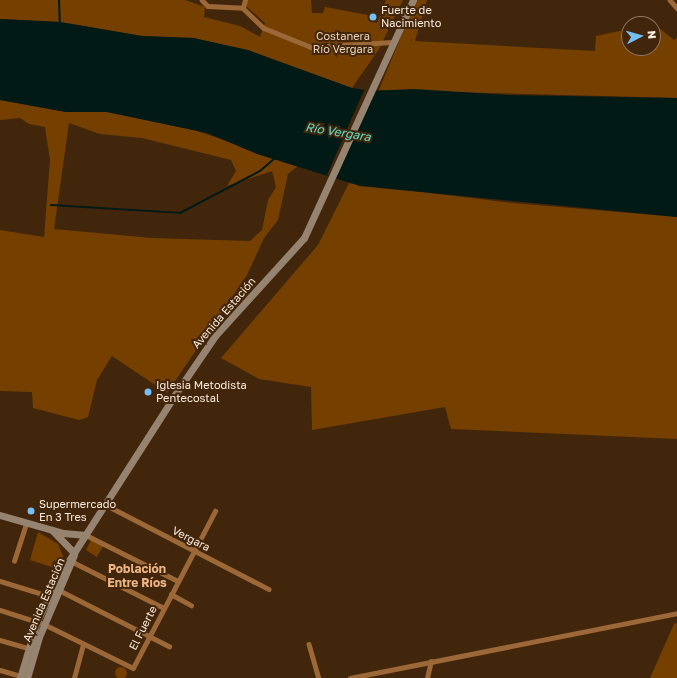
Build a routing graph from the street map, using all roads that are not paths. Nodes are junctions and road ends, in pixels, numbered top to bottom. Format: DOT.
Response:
graph roads {
  1 [pos="202,0"];
  2 [pos="245,0"];
  3 [pos="413,0"];
  4 [pos="670,0"];
  5 [pos="243,8"];
  6 [pos="677,8"];
  7 [pos="392,42"];
  8 [pos="106,505"];
  9 [pos="215,511"];
  10 [pos="0,515"];
  11 [pos="26,523"];
  12 [pos="52,530"];
  13 [pos="86,535"];
  14 [pos="194,550"];
  15 [pos="74,553"];
  16 [pos="71,561"];
  17 [pos="14,562"];
  18 [pos="0,581"];
  19 [pos="178,581"];
  20 [pos="57,589"];
  21 [pos="269,589"];
  22 [pos="171,594"];
  23 [pos="49,596"];
  24 [pos="191,605"];
  25 [pos="164,608"];
  26 [pos="0,610"];
  27 [pos="677,614"];
  28 [pos="41,623"];
  29 [pos="149,636"];
  30 [pos="0,640"];
  31 [pos="83,644"];
  32 [pos="309,644"];
  33 [pos="169,646"];
  34 [pos="28,648"];
  35 [pos="431,661"];
  36 [pos="0,670"];
  37 [pos="23,677"];
  38 [pos="74,678"];
  39 [pos="319,678"];
  40 [pos="350,678"];
  41 [pos="426,678"];
  1 -- 5 [label="street"];
  2 -- 5 [label="street"];
  3 -- 7 [label="main road, Avenida Estación"];
  4 -- 6 [label="street"];
  5 -- 7 [label="street"];
  7 -- 8 [label="main road, Avenida Estación"];
  8 -- 13 [label="main road, Avenida Estación"];
  8 -- 14 [label="street, Vergara"];
  9 -- 14 [label="street, El Fuerte"];
  10 -- 11 [label="main road"];
  11 -- 12 [label="main road"];
  11 -- 17 [label="street"];
  12 -- 13 [label="main road"];
  12 -- 15 [label="main road"];
  13 -- 15 [label="main road, Avenida Estación"];
  13 -- 19 [label="street"];
  14 -- 19 [label="street, El Fuerte"];
  14 -- 21 [label="street, Vergara"];
  15 -- 16 [label="main road, Avenida Estación"];
  16 -- 20 [label="main road, Avenida Estación"];
  16 -- 25 [label="street"];
  18 -- 23 [label="street"];
  19 -- 22 [label="street, El Fuerte"];
  20 -- 23 [label="main road, Avenida Estación"];
  20 -- 28 [label="main road, Avenida Estación"];
  20 -- 29 [label="street"];
  22 -- 24 [label="street"];
  22 -- 25 [label="street, El Fuerte"];
  23 -- 28 [label="main road, Avenida Estación"];
  25 -- 29 [label="street, El Fuerte"];
  26 -- 28 [label="street"];
  27 -- 35 [label="street"];
  28 -- 31 [label="street"];
  28 -- 34 [label="main road, Avenida Estación"];
  28 -- 37 [label="main road, Avenida Estación"];
  29 -- 31 [label="street, El Fuerte"];
  29 -- 33 [label="street"];
  30 -- 34 [label="street"];
  31 -- 38 [label="street"];
  32 -- 39 [label="street"];
  34 -- 37 [label="main road, Avenida Estación"];
  35 -- 40 [label="street"];
  35 -- 41 [label="street"];
  36 -- 37 [label="street"];
}
